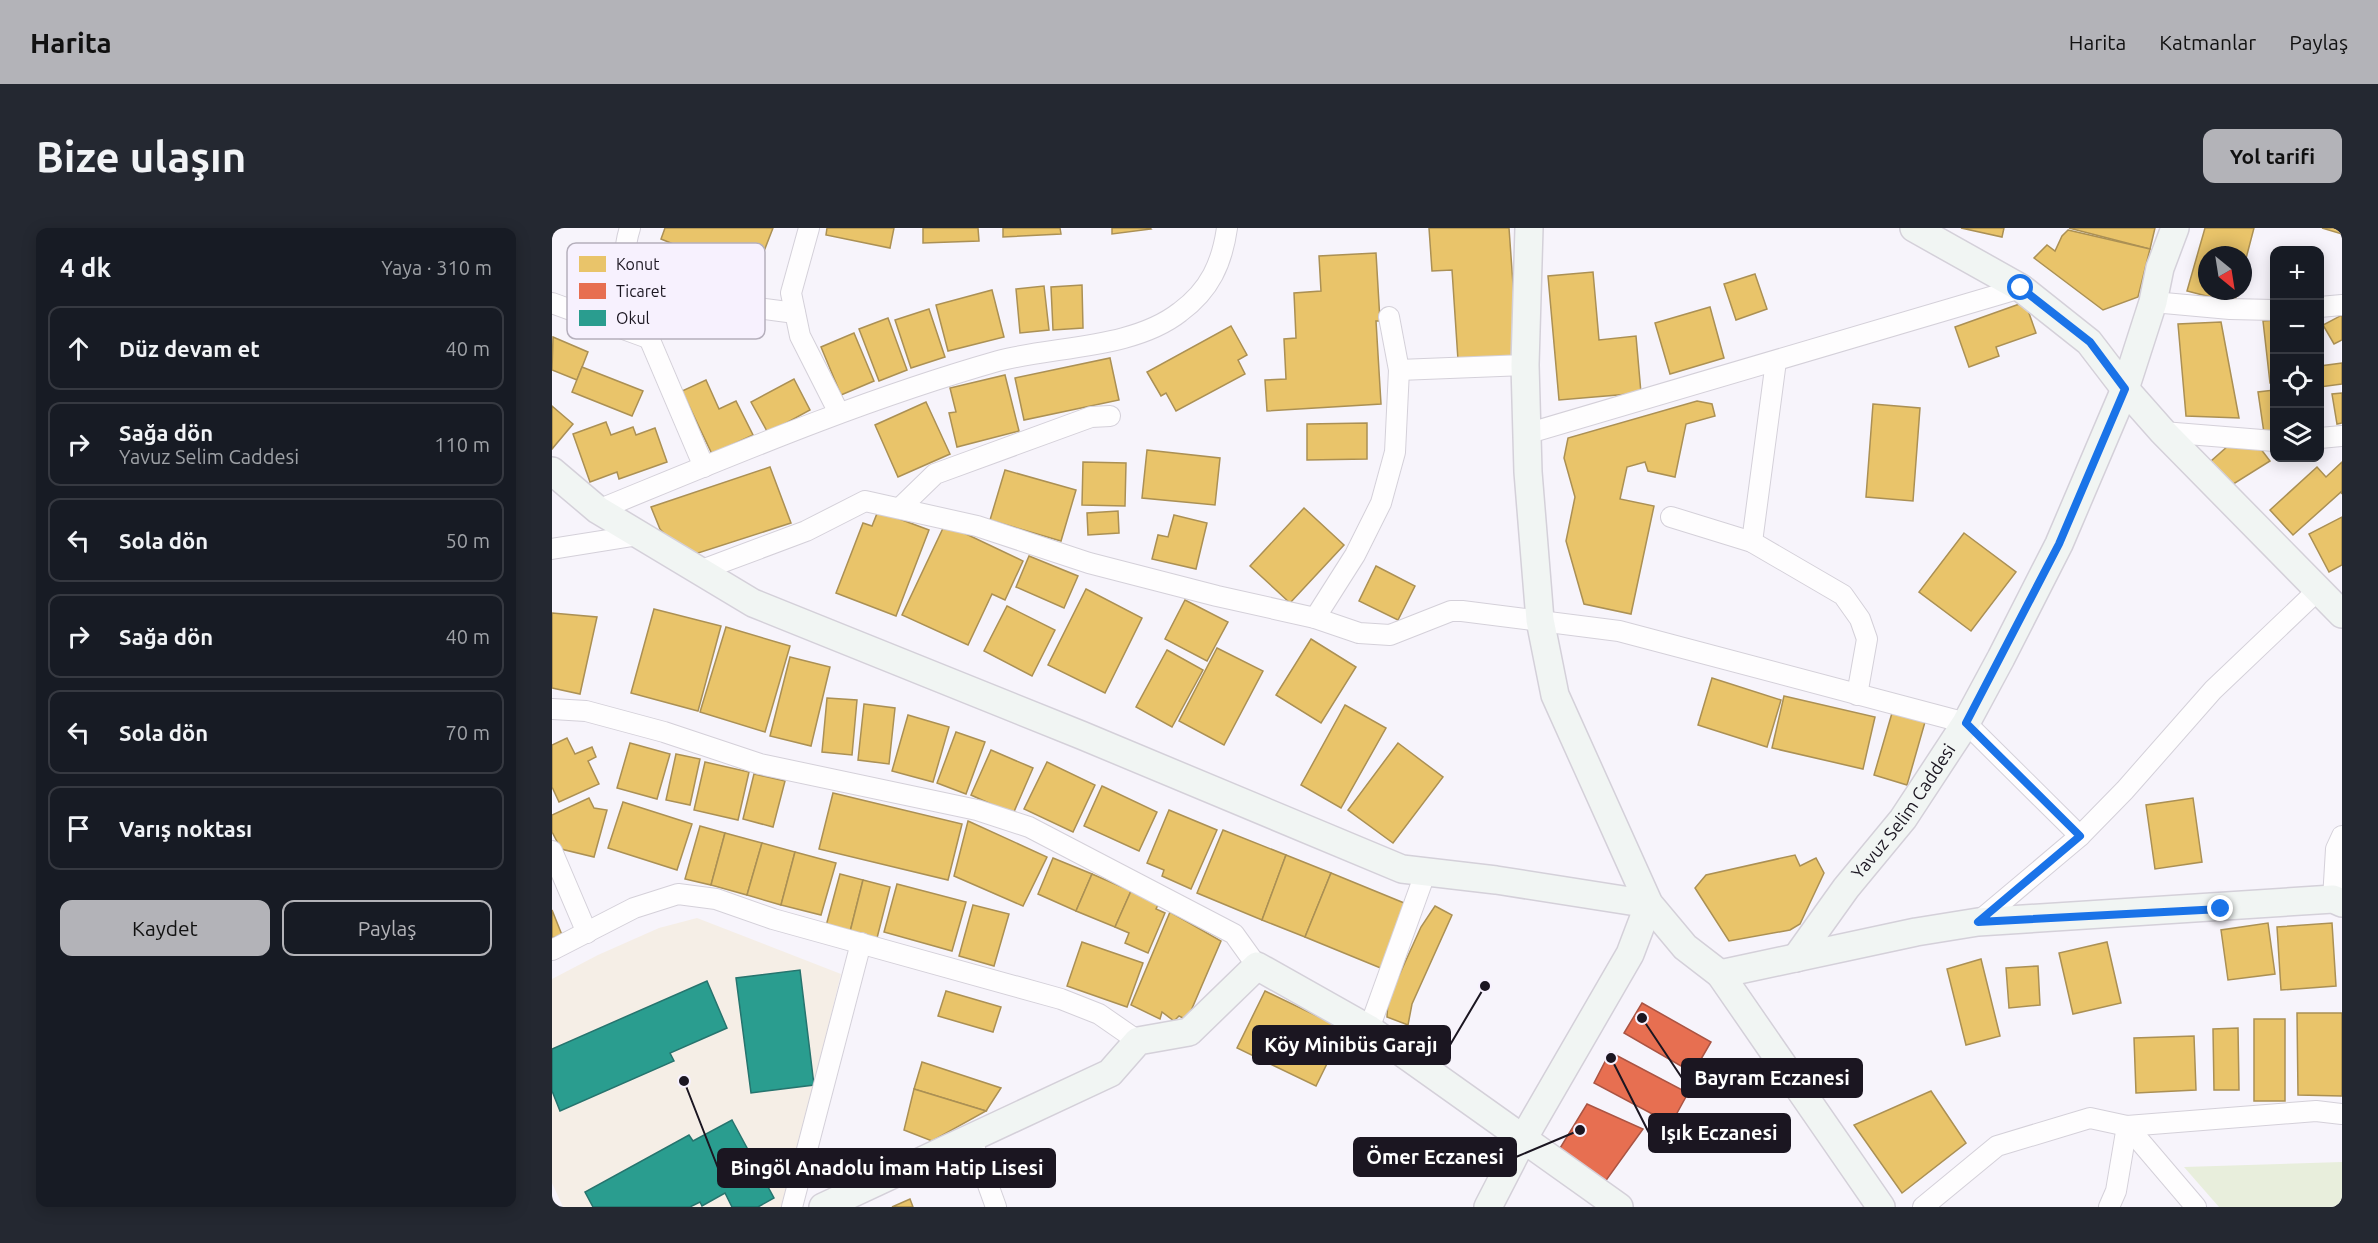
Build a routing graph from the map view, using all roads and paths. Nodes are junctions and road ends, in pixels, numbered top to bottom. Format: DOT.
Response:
graph roads {
  1 [pos="630,228"];
  2 [pos="809,228"];
  3 [pos="1227,228"];
  4 [pos="1529,228"];
  5 [pos="1914,228"];
  6 [pos="2175,228"];
  7 [pos="625,243"];
  8 [pos="2021,288"];
  9 [pos="2153,302"];
  10 [pos="552,303"];
  11 [pos="2342,305"];
  12 [pos="2324,307"];
  13 [pos="567,308"];
  14 [pos="765,309"];
  15 [pos="2270,310"];
  16 [pos="795,313"];
  17 [pos="1389,317"];
  18 [pos="648,339"];
  19 [pos="1776,361"];
  20 [pos="1525,365"];
  21 [pos="1399,370"];
  22 [pos="2125,389"];
  23 [pos="839,413"];
  24 [pos="1110,416"];
  25 [pos="2163,432"];
  26 [pos="1526,434"];
  27 [pos="2342,436"];
  28 [pos="2324,438"];
  29 [pos="2270,441"];
  30 [pos="704,467"];
  31 [pos="552,471"];
  32 [pos="900,508"];
  33 [pos="598,510"];
  34 [pos="1671,518"];
  35 [pos="639,535"];
  36 [pos="1752,542"];
  37 [pos="552,549"];
  38 [pos="699,571"];
  39 [pos="2334,601"];
  40 [pos="1315,618"];
  41 [pos="1540,620"];
  42 [pos="1857,695"];
  43 [pos="552,709"];
  44 [pos="1966,723"];
  45 [pos="2080,836"];
  46 [pos="2342,836"];
  47 [pos="552,850"];
  48 [pos="1426,872"];
  49 [pos="2337,901"];
  50 [pos="1649,904"];
  51 [pos="1978,922"];
  52 [pos="587,933"];
  53 [pos="861,943"];
  54 [pos="552,950"];
  55 [pos="1796,957"];
  56 [pos="1257,966"];
  57 [pos="1720,974"];
  58 [pos="1369,1029"];
  59 [pos="1138,1041"];
  60 [pos="2342,1114"];
  61 [pos="2127,1126"];
  62 [pos="971,1138"];
  63 [pos="1523,1139"];
  64 [pos="792,1207"];
  65 [pos="823,1207"];
  66 [pos="996,1207"];
  67 [pos="1488,1207"];
  68 [pos="1619,1207"];
  69 [pos="1881,1207"];
  70 [pos="1923,1207"];
  71 [pos="2109,1207"];
  72 [pos="2196,1207"];
  1 -- 7 [label="street"];
  2 -- 16 [label="street"];
  3 -- 23 [label="street"];
  4 -- 20 [label="street"];
  5 -- 8 [label="street"];
  6 -- 9 [label="street, Yavuz Selim Caddesi"];
  8 -- 19 [label="street"];
  8 -- 22 [label="street"];
  9 -- 15 [label="street"];
  9 -- 22 [label="street, Yavuz Selim Caddesi"];
  10 -- 13 [label="street"];
  11 -- 12 [label="street"];
  14 -- 16 [label="street"];
  16 -- 23 [label="street"];
  17 -- 21 [label="street"];
  18 -- 30 [label="street"];
  19 -- 26 [label="street"];
  19 -- 36 [label="street"];
  20 -- 21 [label="street"];
  20 -- 26 [label="street"];
  21 -- 40 [label="street"];
  22 -- 25 [label="street"];
  22 -- 44 [label="street, Yavuz Selim Caddesi"];
  23 -- 30 [label="street"];
  24 -- 32 [label="street"];
  25 -- 29 [label="street"];
  25 -- 39 [label="street"];
  26 -- 41 [label="street"];
  27 -- 28 [label="street"];
  30 -- 33 [label="street"];
  31 -- 33 [label="street"];
  32 -- 38 [label="street"];
  32 -- 40 [label="street"];
  33 -- 35 [label="street"];
  34 -- 36 [label="street"];
  35 -- 37 [label="street"];
  35 -- 38 [label="street"];
  36 -- 42 [label="street"];
  38 -- 48 [label="street"];
  39 -- 45 [label="street"];
  40 -- 41 [label="street"];
  41 -- 42 [label="street"];
  41 -- 50 [label="street"];
  42 -- 44 [label="street"];
  43 -- 56 [label="street"];
  44 -- 45 [label="street"];
  44 -- 55 [label="street, Yavuz Selim Caddesi"];
  45 -- 51 [label="street"];
  46 -- 49 [label="street"];
  47 -- 52 [label="street"];
  48 -- 50 [label="street"];
  48 -- 58 [label="street"];
  49 -- 51 [label="street"];
  50 -- 57 [label="street"];
  50 -- 63 [label="street"];
  51 -- 55 [label="street"];
  52 -- 53 [label="street"];
  52 -- 54 [label="street"];
  53 -- 59 [label="street"];
  53 -- 64 [label="street"];
  55 -- 57 [label="street"];
  56 -- 58 [label="street"];
  56 -- 59 [label="street"];
  57 -- 69 [label="street"];
  58 -- 63 [label="street"];
  59 -- 62 [label="street"];
  60 -- 61 [label="street"];
  61 -- 70 [label="street"];
  61 -- 71 [label="street"];
  61 -- 72 [label="street"];
  62 -- 65 [label="street"];
  62 -- 66 [label="street"];
  63 -- 67 [label="street"];
  63 -- 68 [label="street"];
}
